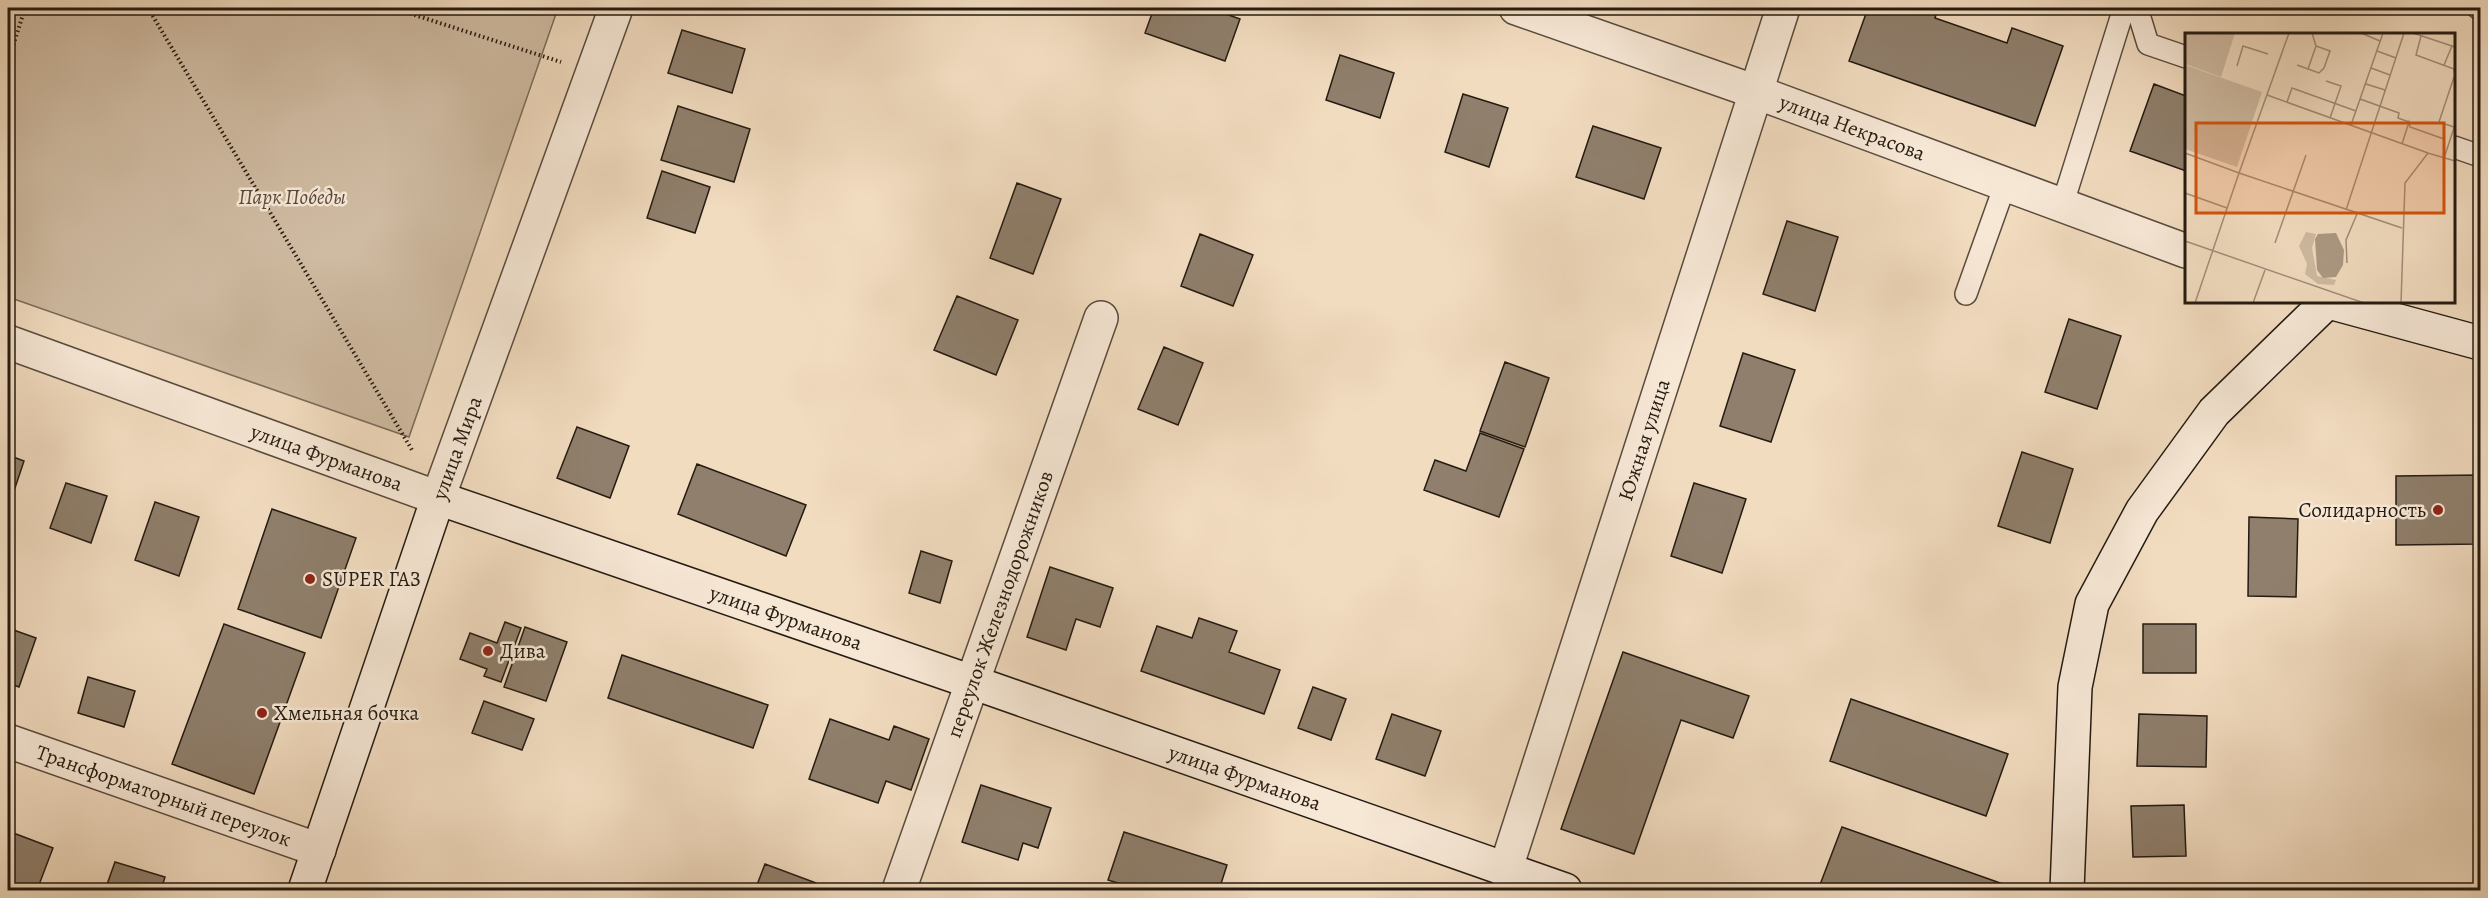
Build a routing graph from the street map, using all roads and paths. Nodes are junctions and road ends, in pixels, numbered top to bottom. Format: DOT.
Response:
graph roads {
  1 [pos="25,8"];
  2 [pos="148,8"];
  3 [pos="393,8"];
  4 [pos="616,8"];
  5 [pos="1516,8"];
  6 [pos="1784,8"];
  7 [pos="2124,8"];
  8 [pos="2137,8"];
  9 [pos="1558,15"];
  10 [pos="2185,56"];
  11 [pos="8,62"];
  12 [pos="593,73"];
  13 [pos="1756,92"];
  14 [pos="2455,147"];
  15 [pos="2481,156"];
  16 [pos="2005,184"];
  17 [pos="2062,206"];
  18 [pos="2185,250"];
  19 [pos="1966,294"];
  20 [pos="2327,303"];
  21 [pos="2332,303"];
  22 [pos="1101,318"];
  23 [pos="8,342"];
  24 [pos="2481,343"];
  25 [pos="416,457"];
  26 [pos="438,498"];
  27 [pos="972,682"];
  28 [pos="8,741"];
  29 [pos="319,850"];
  30 [pos="1505,871"];
  31 [pos="305,891"];
  32 [pos="899,891"];
  33 [pos="1565,891"];
  34 [pos="2067,891"];
  1 -- 11 [label="path"];
  2 -- 25 [label="path"];
  3 -- 12 [label="path"];
  4 -- 12 [label="street, улица Мира"];
  5 -- 9 [label="street, улица Некрасова"];
  6 -- 13 [label="street, Южная улица"];
  7 -- 17 [label="lane"];
  8 -- 10 [label="lane"];
  9 -- 13 [label="street, улица Некрасова"];
  12 -- 26 [label="street, улица Мира"];
  13 -- 16 [label="street, улица Некрасова"];
  13 -- 30 [label="street, Южная улица"];
  14 -- 15 [label="lane"];
  16 -- 17 [label="street, улица Некрасова"];
  16 -- 19 [label="lane"];
  17 -- 18 [label="street, улица Некрасова"];
  20 -- 34 [label="street"];
  21 -- 24 [label="street"];
  22 -- 27 [label="street, переулок Железнодорожников"];
  23 -- 26 [label="street, улица Фурманова"];
  26 -- 27 [label="street, улица Фурманова"];
  26 -- 29 [label="street, улица Мира"];
  27 -- 30 [label="street, улица Фурманова"];
  27 -- 32 [label="street, переулок Железнодорожников"];
  28 -- 29 [label="street, Трансформаторный переулок"];
  29 -- 31 [label="street, улица Мира"];
  30 -- 33 [label="street, улица Фурманова"];
}
